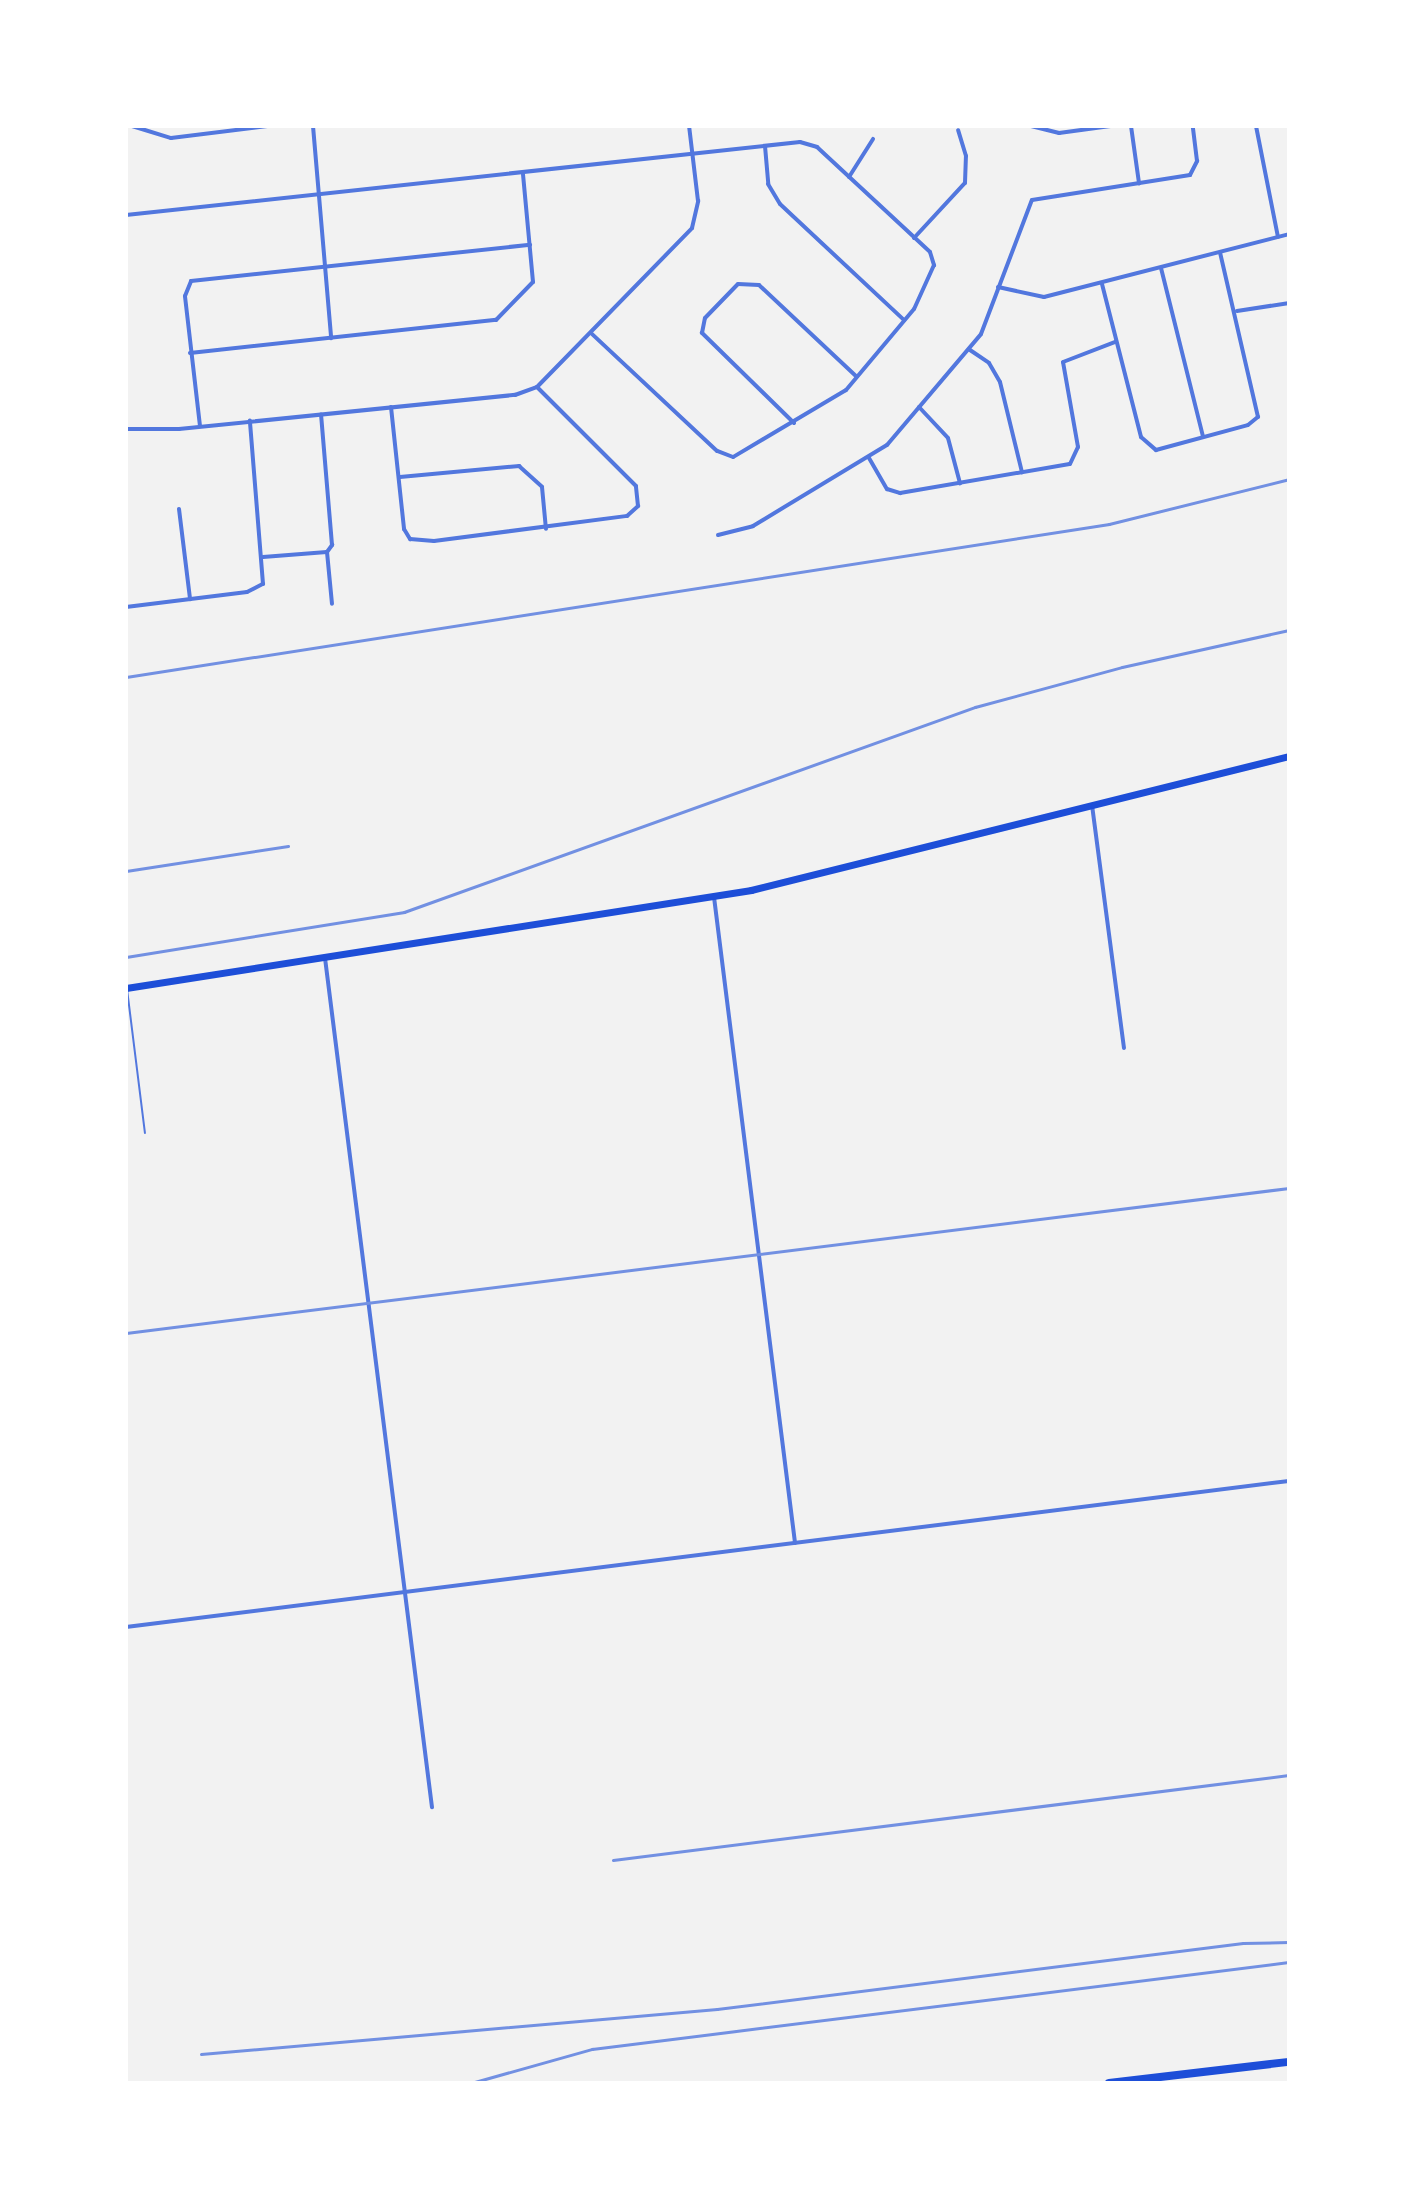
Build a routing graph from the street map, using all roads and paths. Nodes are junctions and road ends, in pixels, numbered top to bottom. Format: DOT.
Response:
graph roads {
  1 [pos="132,126"];
  2 [pos="267,126"];
  3 [pos="313,126"];
  4 [pos="689,126"];
  5 [pos="1031,126"];
  6 [pos="1111,126"];
  7 [pos="1131,126"];
  8 [pos="1193,126"];
  9 [pos="1256,126"];
  10 [pos="958,130"];
  11 [pos="873,139"];
  12 [pos="765,146"];
  13 [pos="693,157"];
  14 [pos="523,174"];
  15 [pos="849,177"];
  16 [pos="1139,183"];
  17 [pos="320,195"];
  18 [pos="126,215"];
  19 [pos="1289,234"];
  20 [pos="1278,237"];
  21 [pos="914,238"];
  22 [pos="530,245"];
  23 [pos="1220,253"];
  24 [pos="326,265"];
  25 [pos="1161,268"];
  26 [pos="1102,284"];
  27 [pos="998,287"];
  28 [pos="1289,303"];
  29 [pos="1236,312"];
  30 [pos="904,320"];
  31 [pos="592,334"];
  32 [pos="331,338"];
  33 [pos="1115,342"];
  34 [pos="970,350"];
  35 [pos="190,353"];
  36 [pos="857,377"];
  37 [pos="537,387"];
  38 [pos="391,407"];
  39 [pos="919,407"];
  40 [pos="321,414"];
  41 [pos="250,421"];
  42 [pos="794,423"];
  43 [pos="200,426"];
  44 [pos="126,429"];
  45 [pos="1203,436"];
  46 [pos="869,458"];
  47 [pos="1023,473"];
  48 [pos="399,477"];
  49 [pos="960,484"];
  50 [pos="179,509"];
  51 [pos="546,529"];
  52 [pos="718,535"];
  53 [pos="327,552"];
  54 [pos="263,557"];
  55 [pos="190,599"];
  56 [pos="332,604"];
  57 [pos="126,607"];
  58 [pos="1289,756"];
  59 [pos="1092,805"];
  60 [pos="714,897"];
  61 [pos="325,958"];
  62 [pos="126,988"];
  63 [pos="1124,1048"];
  64 [pos="145,1133"];
  65 [pos="1289,1481"];
  66 [pos="795,1543"];
  67 [pos="405,1592"];
  68 [pos="126,1627"];
  69 [pos="432,1807"];
  70 [pos="1289,2062"];
  71 [pos="1109,2083"];
  1 -- 2 [label="street"];
  3 -- 17 [label="street"];
  4 -- 13 [label="street"];
  5 -- 6 [label="street"];
  7 -- 16 [label="street"];
  8 -- 16 [label="street"];
  9 -- 20 [label="street"];
  10 -- 21 [label="street"];
  11 -- 15 [label="street"];
  12 -- 13 [label="street"];
  12 -- 15 [label="street"];
  12 -- 30 [label="street"];
  13 -- 14 [label="street"];
  13 -- 31 [label="street"];
  14 -- 17 [label="street"];
  14 -- 22 [label="street"];
  15 -- 21 [label="street"];
  16 -- 27 [label="street"];
  17 -- 18 [label="street"];
  17 -- 24 [label="street"];
  19 -- 20 [label="street"];
  20 -- 23 [label="street"];
  21 -- 30 [label="street"];
  22 -- 24 [label="street"];
  22 -- 32 [label="street"];
  23 -- 25 [label="street"];
  23 -- 29 [label="street"];
  24 -- 32 [label="street"];
  24 -- 35 [label="street"];
  25 -- 26 [label="street"];
  25 -- 45 [label="street"];
  26 -- 27 [label="street"];
  26 -- 33 [label="street"];
  27 -- 34 [label="street"];
  28 -- 29 [label="street"];
  29 -- 45 [label="street"];
  30 -- 36 [label="street"];
  31 -- 37 [label="street"];
  31 -- 42 [label="street"];
  32 -- 35 [label="street"];
  33 -- 45 [label="street"];
  33 -- 47 [label="street"];
  34 -- 39 [label="street"];
  34 -- 47 [label="street"];
  35 -- 43 [label="street"];
  36 -- 42 [label="street"];
  36 -- 42 [label="street"];
  37 -- 38 [label="street"];
  37 -- 51 [label="street"];
  38 -- 40 [label="street"];
  38 -- 48 [label="street"];
  39 -- 46 [label="street"];
  39 -- 49 [label="street"];
  40 -- 41 [label="street"];
  40 -- 53 [label="street"];
  41 -- 43 [label="street"];
  41 -- 54 [label="street"];
  43 -- 44 [label="street"];
  46 -- 49 [label="street"];
  46 -- 52 [label="street"];
  47 -- 49 [label="street"];
  48 -- 51 [label="street"];
  48 -- 51 [label="street"];
  50 -- 55 [label="street"];
  53 -- 54 [label="street"];
  53 -- 56 [label="street"];
  54 -- 55 [label="street"];
  55 -- 57 [label="street"];
  58 -- 59 [label="main road"];
  59 -- 60 [label="main road"];
  59 -- 63 [label="street"];
  60 -- 61 [label="main road"];
  60 -- 66 [label="street"];
  61 -- 62 [label="main road"];
  61 -- 67 [label="street"];
  62 -- 64 [label="lane"];
  65 -- 66 [label="street"];
  66 -- 67 [label="street"];
  67 -- 68 [label="street"];
  67 -- 69 [label="street"];
  70 -- 71 [label="highway"];
}
